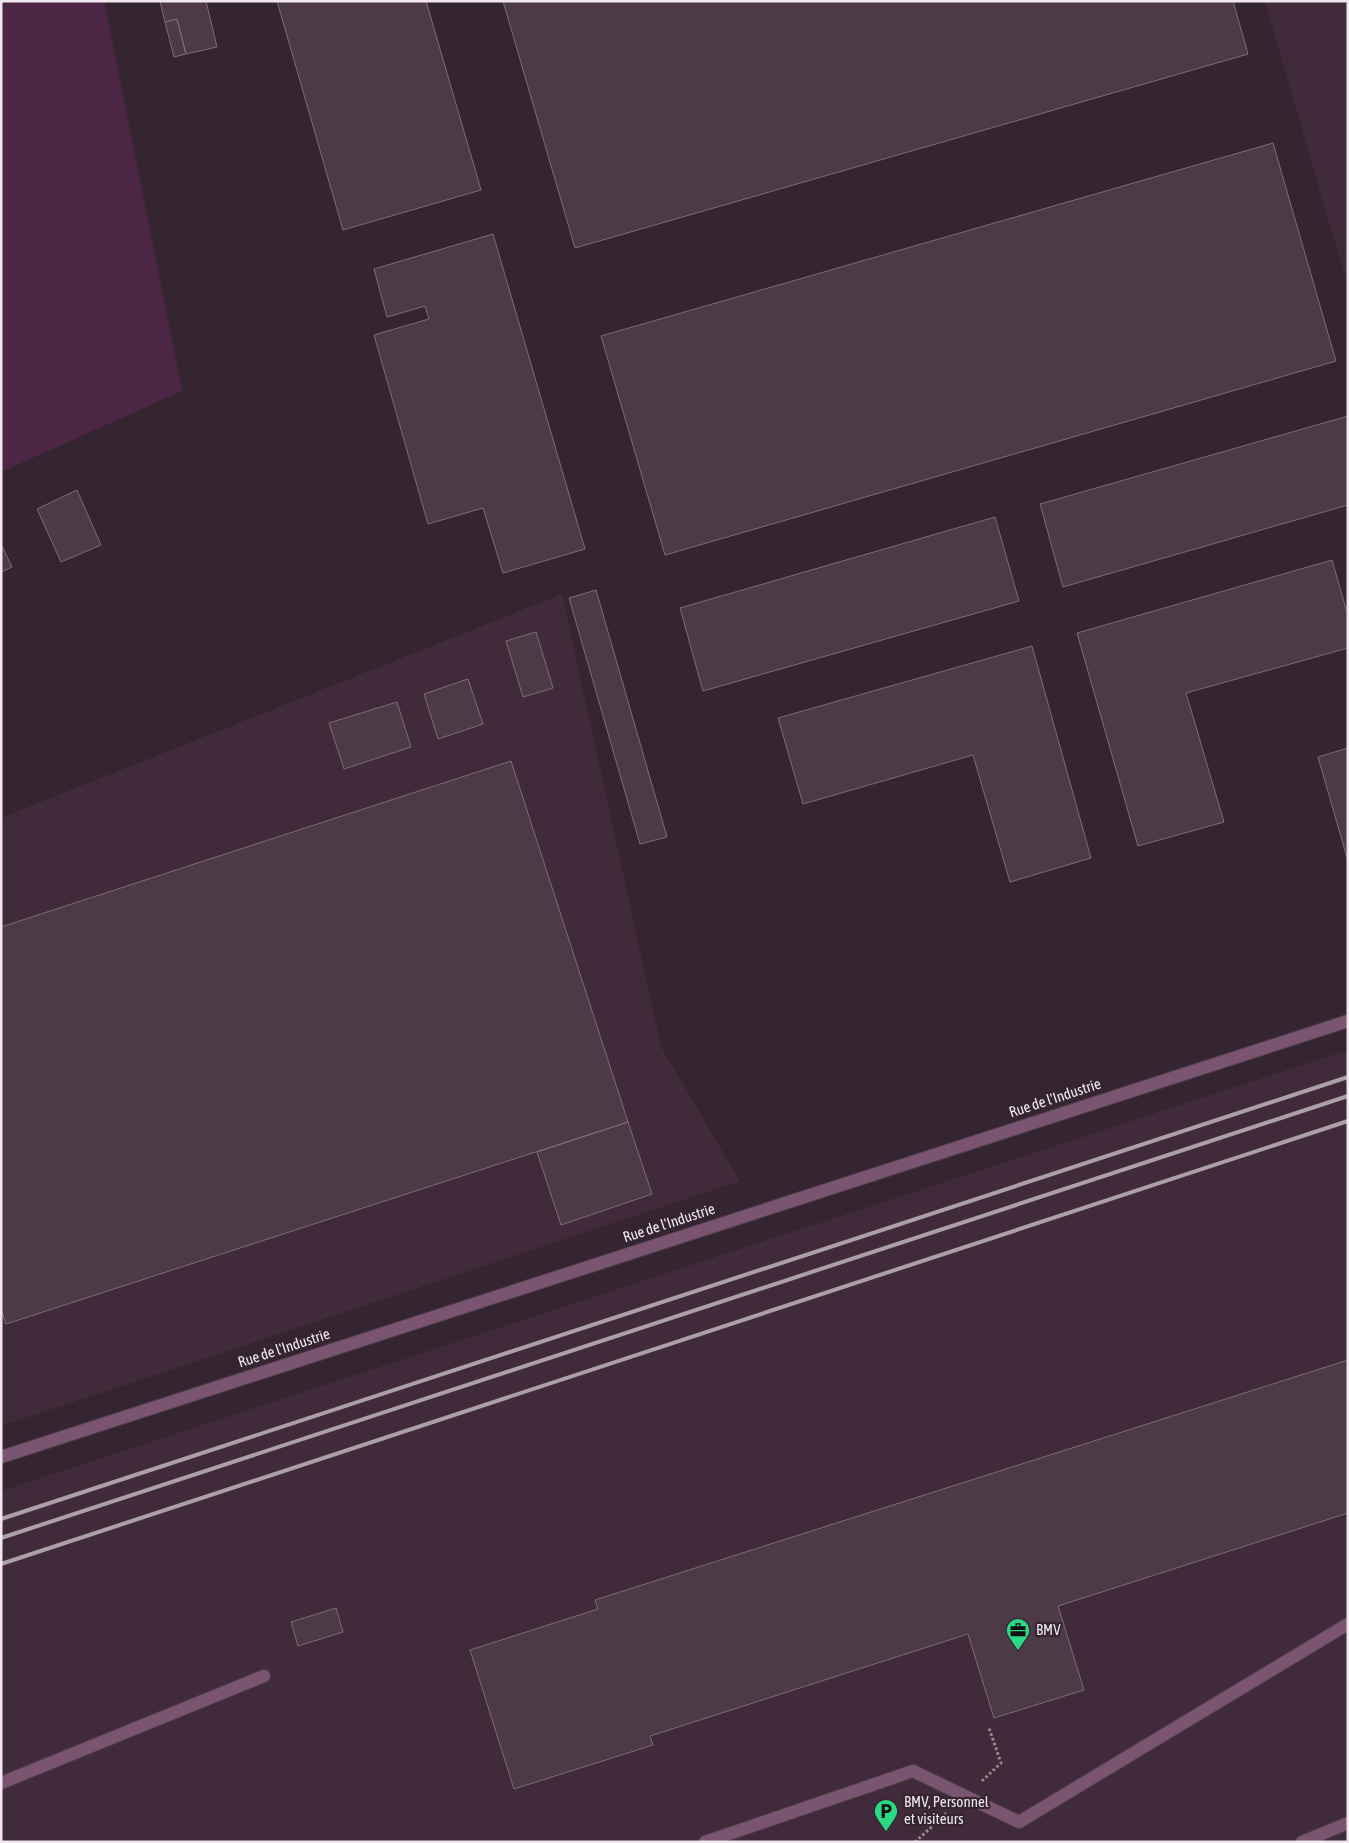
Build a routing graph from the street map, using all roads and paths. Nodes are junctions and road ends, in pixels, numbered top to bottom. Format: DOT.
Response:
graph roads {
  1 [pos="1348,1021"];
  2 [pos="1,1457"];
  3 [pos="1348,1624"];
  4 [pos="264,1676"];
  5 [pos="1,1783"];
  6 [pos="1348,1823"];
  7 [pos="705,1842"];
  8 [pos="1302,1842"];
  1 -- 2 [label="street, Rue de l'Industrie"];
  3 -- 7 [label="street"];
  4 -- 5 [label="street"];
  6 -- 8 [label="street"];
}
